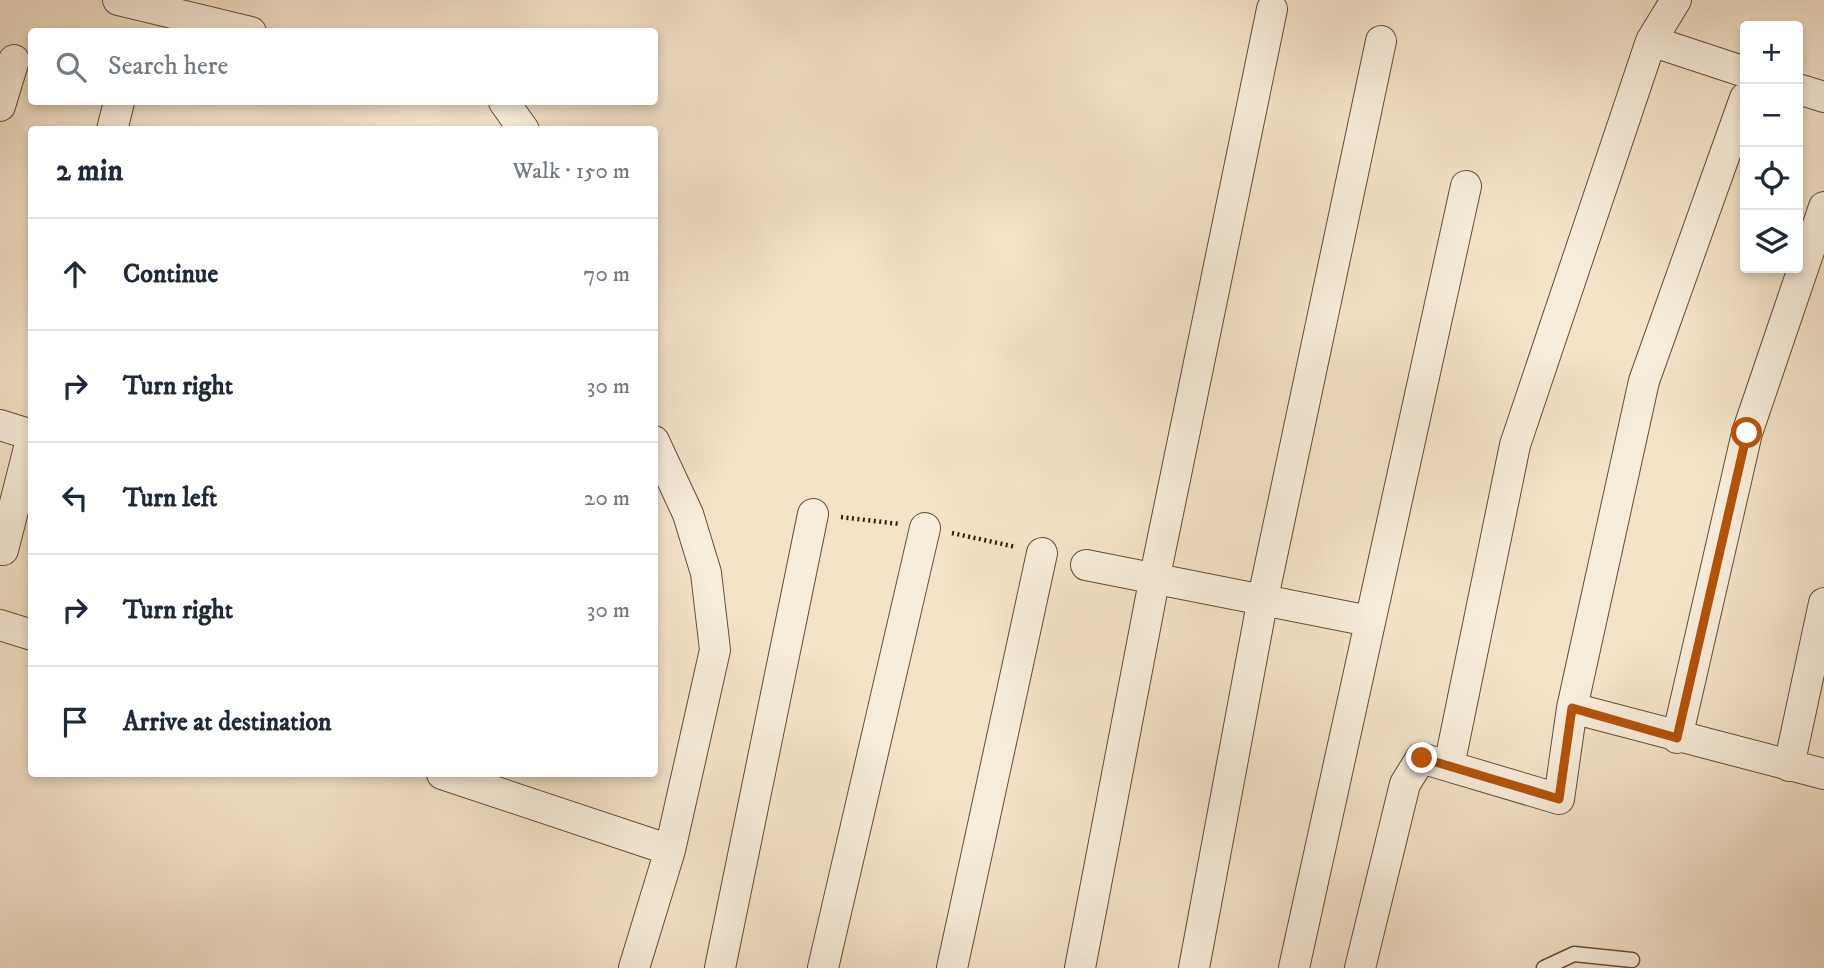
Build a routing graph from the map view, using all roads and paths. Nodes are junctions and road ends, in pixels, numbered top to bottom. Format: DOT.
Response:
graph roads {
  1 [pos="118,0"];
  2 [pos="1676,0"];
  3 [pos="1272,9"];
  4 [pos="234,28"];
  5 [pos="1381,41"];
  6 [pos="1651,41"];
  7 [pos="15,60"];
  8 [pos="1740,70"];
  9 [pos="1803,91"];
  10 [pos="1824,97"];
  11 [pos="118,105"];
  12 [pos="506,105"];
  13 [pos="0,106"];
  14 [pos="1740,112"];
  15 [pos="113,126"];
  16 [pos="521,126"];
  17 [pos="1466,186"];
  18 [pos="1824,207"];
  19 [pos="0,425"];
  20 [pos="28,435"];
  21 [pos="658,449"];
  22 [pos="28,452"];
  23 [pos="813,514"];
  24 [pos="925,528"];
  25 [pos="0,549"];
  26 [pos="1042,553"];
  27 [pos="1086,565"];
  28 [pos="1155,576"];
  29 [pos="1263,598"];
  30 [pos="1824,603"];
  31 [pos="1369,621"];
  32 [pos="0,625"];
  33 [pos="28,634"];
  34 [pos="1572,708"];
  35 [pos="1677,738"];
  36 [pos="1789,765"];
  37 [pos="1449,766"];
  38 [pos="1824,774"];
  39 [pos="451,777"];
  40 [pos="670,850"];
  41 [pos="1632,960"];
  42 [pos="634,968"];
  43 [pos="720,968"];
  44 [pos="822,968"];
  45 [pos="952,968"];
  46 [pos="1080,968"];
  47 [pos="1194,968"];
  48 [pos="1294,968"];
  49 [pos="1360,968"];
  50 [pos="1544,968"];
  1 -- 4 [label="street"];
  2 -- 6 [label="street"];
  3 -- 28 [label="street"];
  5 -- 29 [label="street"];
  6 -- 8 [label="street"];
  6 -- 37 [label="street"];
  7 -- 13 [label="street"];
  9 -- 10 [label="street"];
  11 -- 15 [label="street"];
  12 -- 16 [label="street"];
  14 -- 34 [label="street"];
  17 -- 31 [label="street"];
  18 -- 35 [label="street"];
  19 -- 20 [label="street"];
  21 -- 40 [label="street"];
  22 -- 25 [label="street"];
  23 -- 43 [label="street"];
  24 -- 44 [label="street"];
  26 -- 45 [label="street"];
  27 -- 28 [label="street"];
  28 -- 29 [label="street"];
  28 -- 46 [label="street"];
  29 -- 31 [label="street"];
  29 -- 47 [label="street"];
  30 -- 36 [label="street"];
  31 -- 48 [label="street"];
  32 -- 33 [label="street"];
  34 -- 35 [label="street"];
  34 -- 37 [label="street"];
  35 -- 36 [label="street"];
  36 -- 38 [label="street"];
  37 -- 49 [label="street"];
  39 -- 40 [label="street"];
  40 -- 42 [label="street"];
  41 -- 50 [label="lane"];
}
